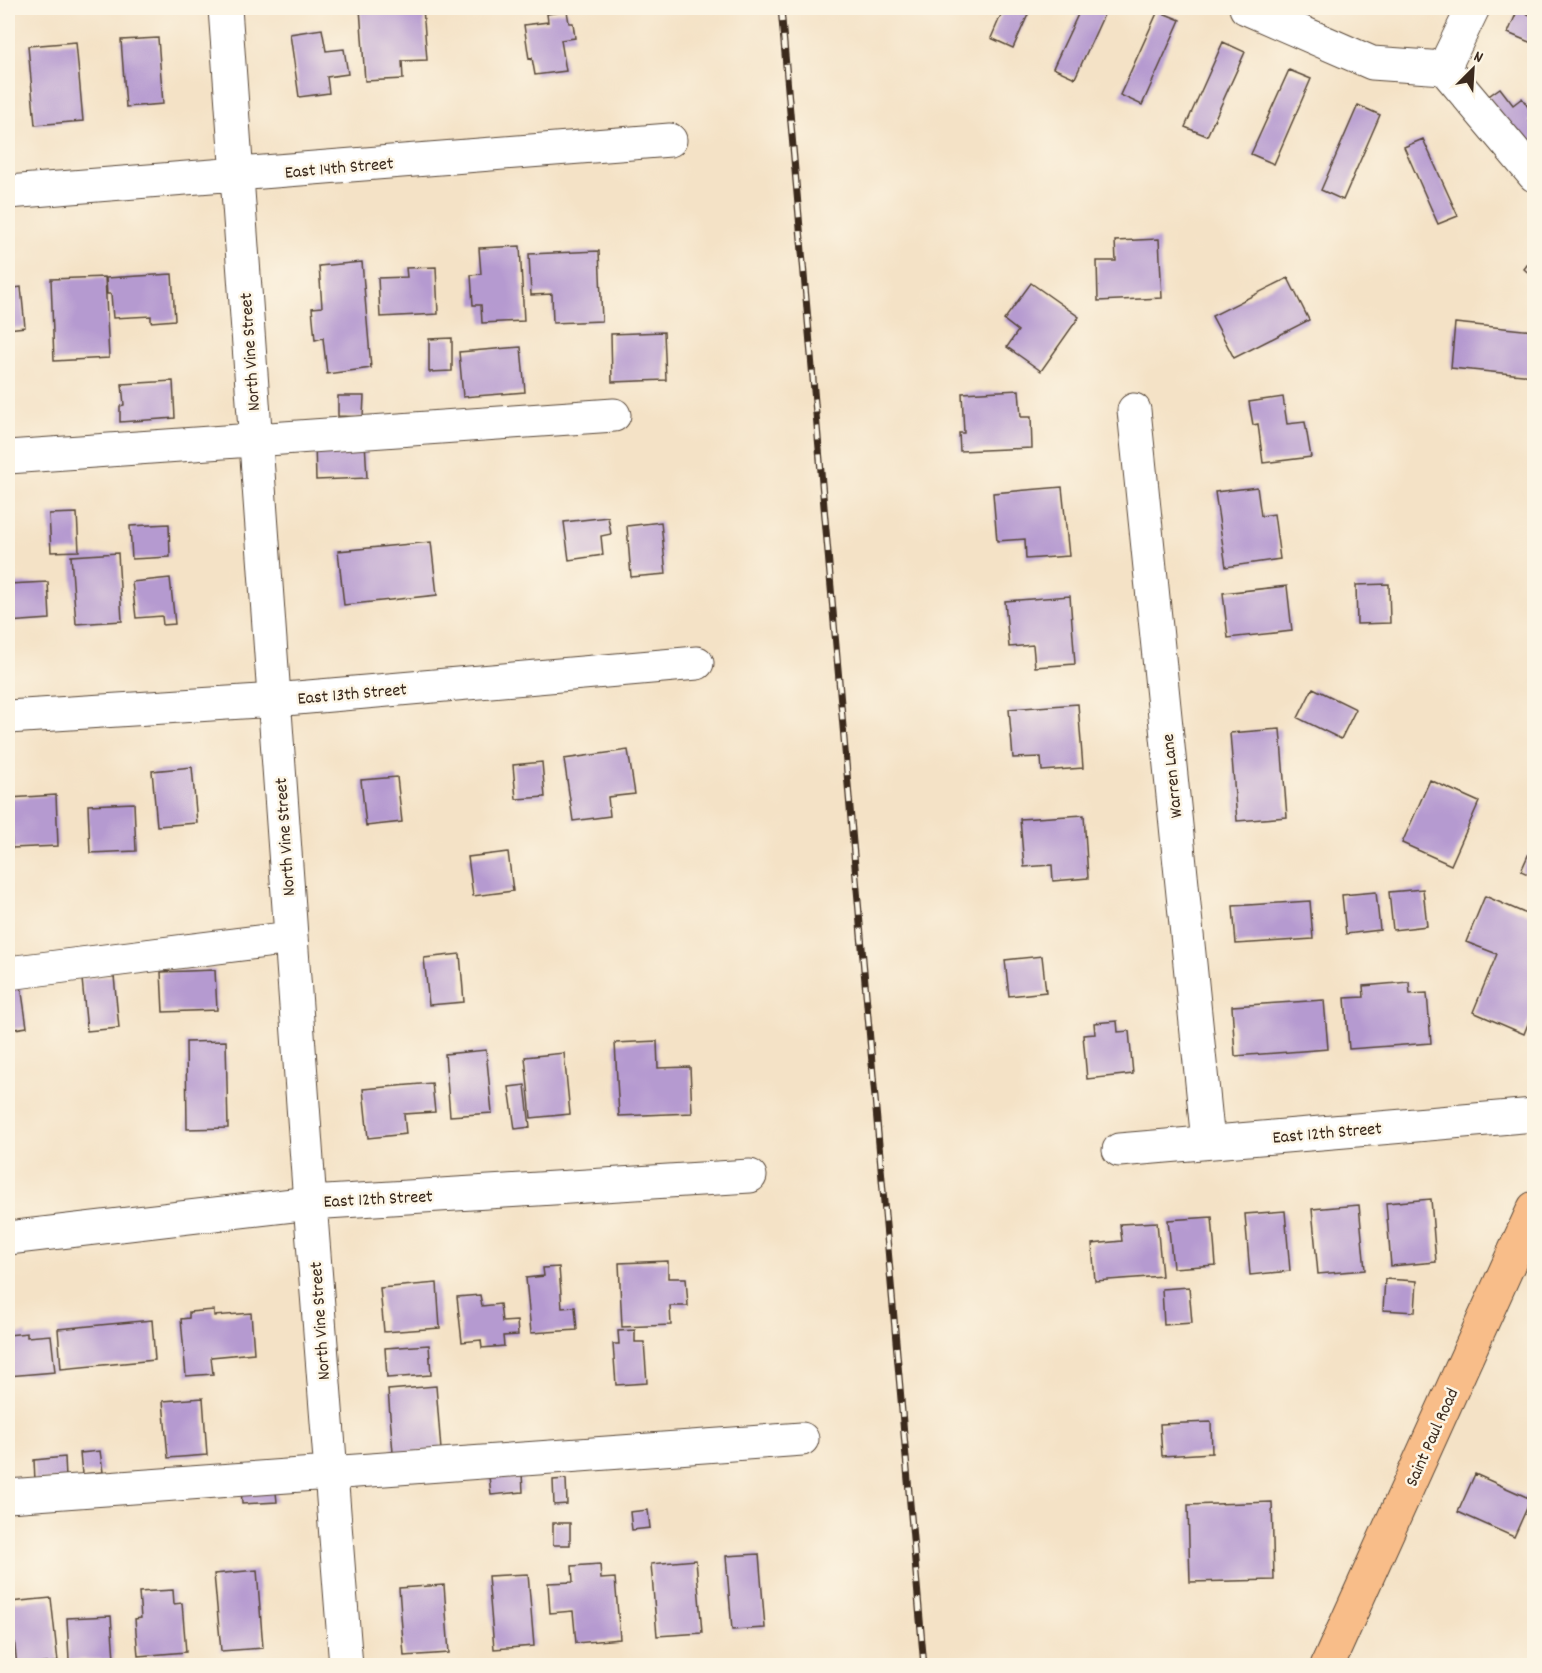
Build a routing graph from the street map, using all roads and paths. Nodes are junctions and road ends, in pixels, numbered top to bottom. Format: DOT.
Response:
graph roads {
  1 [pos="225,8"];
  2 [pos="1246,8"];
  3 [pos="1473,8"];
  4 [pos="1444,68"];
  5 [pos="670,140"];
  6 [pos="237,175"];
  7 [pos="1534,175"];
  8 [pos="8,192"];
  9 [pos="1134,410"];
  10 [pos="614,415"];
  11 [pos="256,440"];
  12 [pos="8,457"];
  13 [pos="697,663"];
  14 [pos="274,700"];
  15 [pos="8,717"];
  16 [pos="291,938"];
  17 [pos="8,973"];
  18 [pos="1534,1115"];
  19 [pos="1208,1142"];
  20 [pos="1119,1150"];
  21 [pos="750,1176"];
  22 [pos="310,1203"];
  23 [pos="1534,1208"];
  24 [pos="8,1238"];
  25 [pos="802,1438"];
  26 [pos="331,1472"];
  27 [pos="8,1496"];
  28 [pos="346,1665"];
  29 [pos="1326,1665"];
  1 -- 6 [label="street, North Vine Street"];
  2 -- 4 [label="street"];
  3 -- 4 [label="street"];
  4 -- 7 [label="street"];
  5 -- 6 [label="street, East 14th Street"];
  6 -- 8 [label="street, East 14th Street"];
  6 -- 11 [label="street, North Vine Street"];
  9 -- 19 [label="street, Warren Lane"];
  10 -- 11 [label="street"];
  11 -- 12 [label="street"];
  11 -- 14 [label="street, North Vine Street"];
  13 -- 14 [label="street, East 13th Street"];
  14 -- 15 [label="street, East 13th Street"];
  14 -- 16 [label="street, North Vine Street"];
  16 -- 17 [label="street"];
  16 -- 22 [label="street, North Vine Street"];
  18 -- 19 [label="street, East 12th Street"];
  19 -- 20 [label="street, East 12th Street"];
  21 -- 22 [label="street, East 12th Street"];
  22 -- 24 [label="street, East 12th Street"];
  22 -- 26 [label="street, North Vine Street"];
  23 -- 29 [label="main road, Saint Paul Road"];
  25 -- 26 [label="street"];
  26 -- 27 [label="street"];
  26 -- 28 [label="street, North Vine Street"];
}
